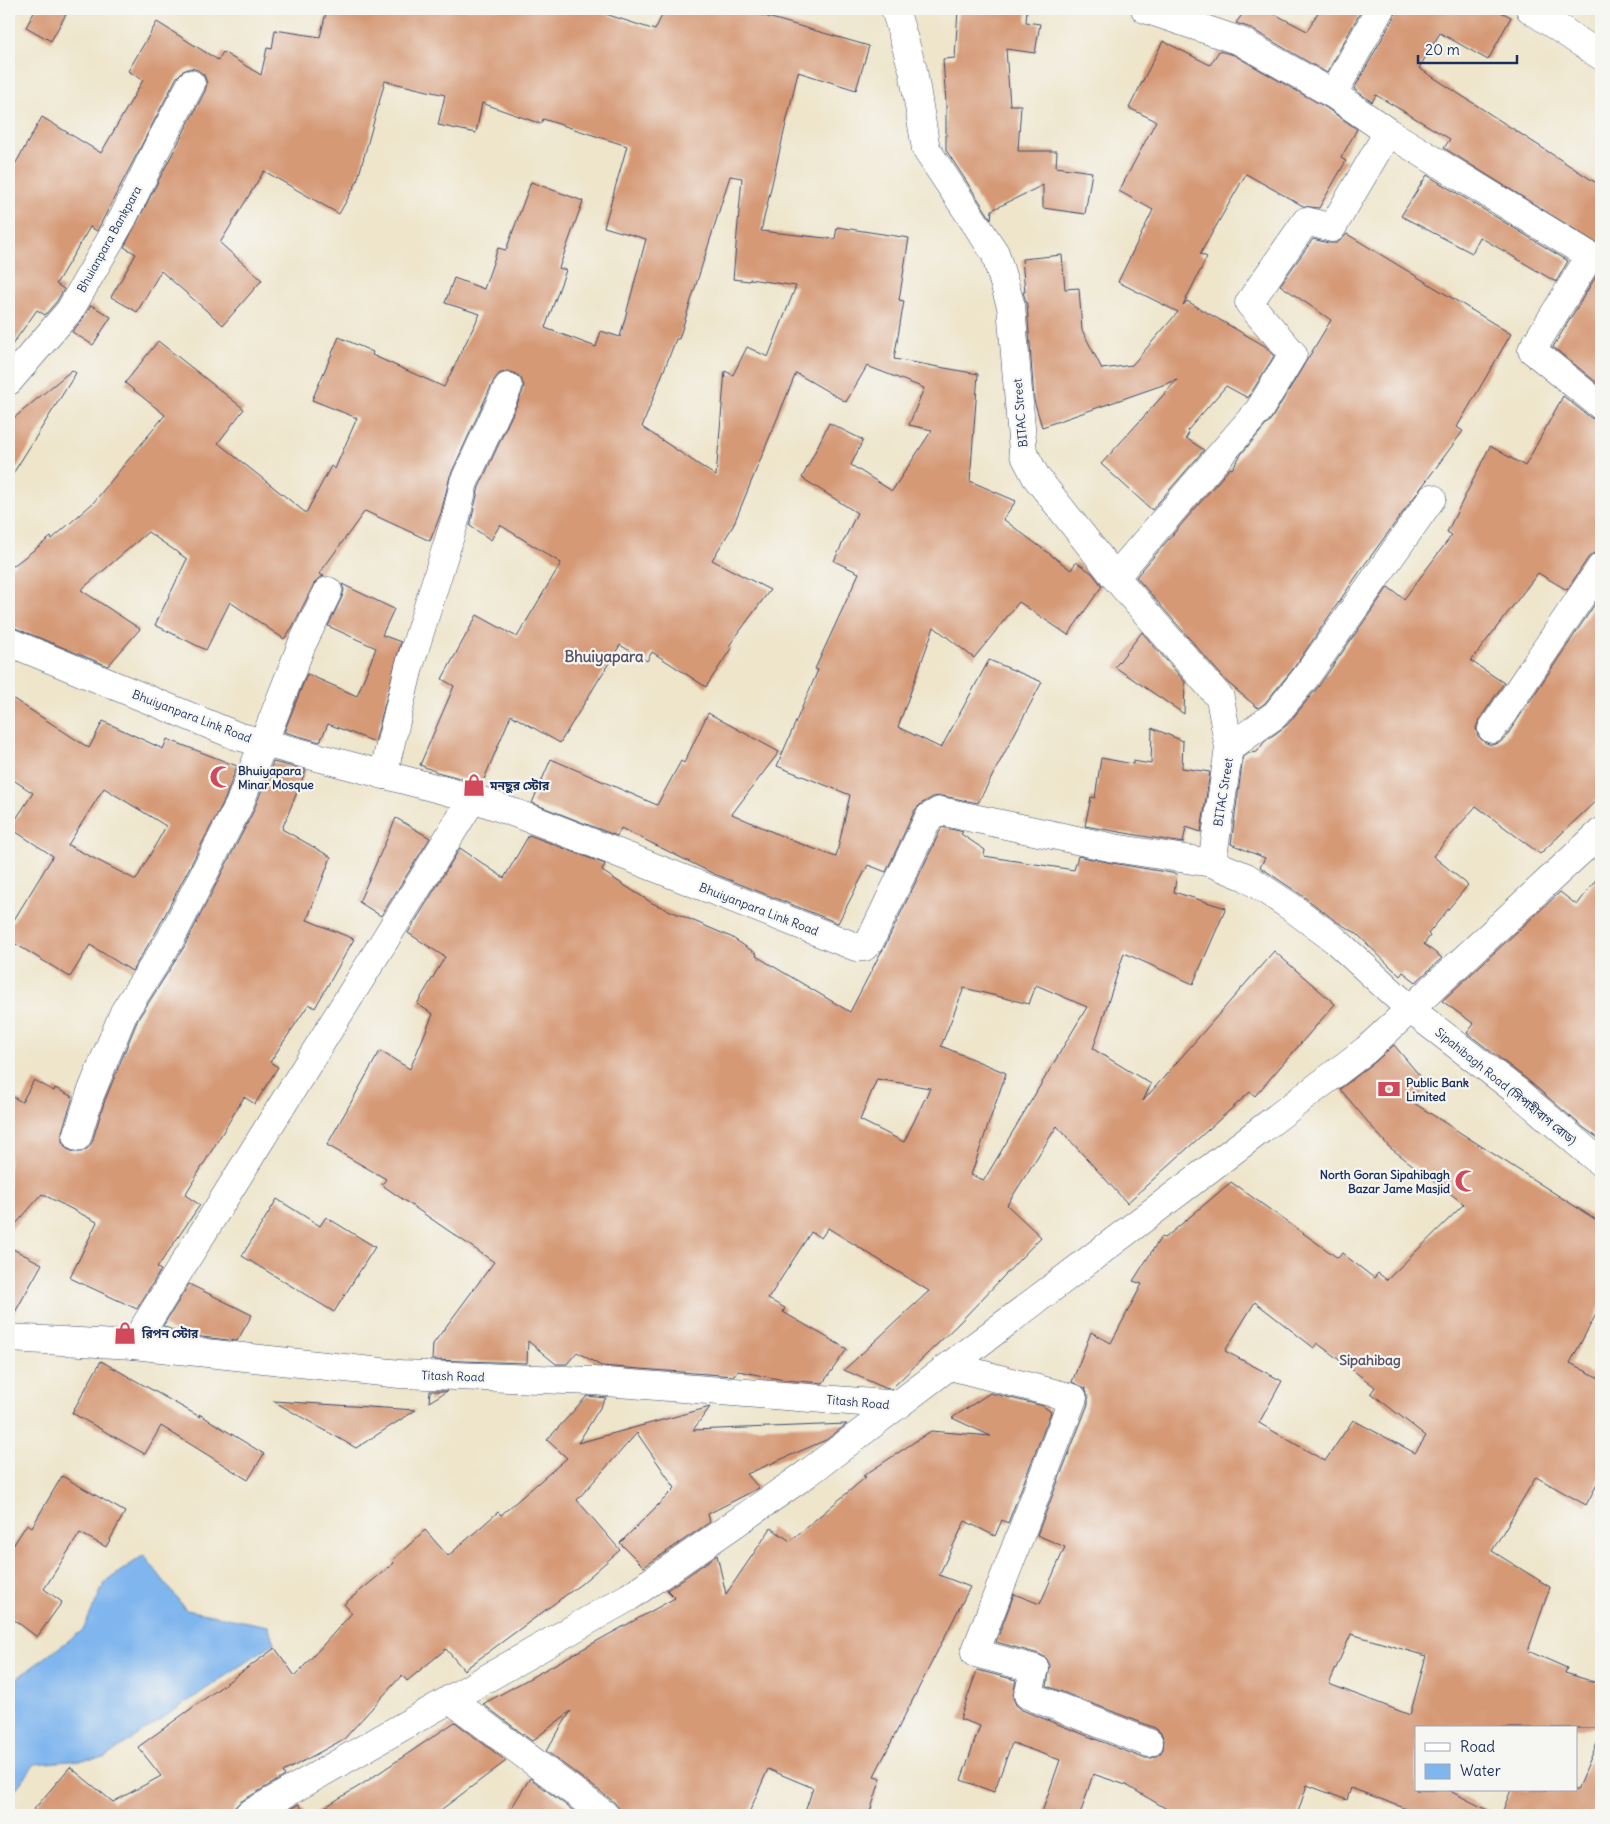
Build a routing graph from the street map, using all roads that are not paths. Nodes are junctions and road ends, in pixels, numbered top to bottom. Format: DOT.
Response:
graph roads {
  1 [pos="895,9"];
  2 [pos="1145,9"];
  3 [pos="1380,9"];
  4 [pos="1530,9"];
  5 [pos="1601,56"];
  6 [pos="191,84"];
  7 [pos="1333,94"];
  8 [pos="1388,132"];
  9 [pos="9,381"];
  10 [pos="508,387"];
  11 [pos="1601,406"];
  12 [pos="1432,498"];
  13 [pos="1601,568"];
  14 [pos="1115,577"];
  15 [pos="328,591"];
  16 [pos="9,642"];
  17 [pos="1492,729"];
  18 [pos="263,743"];
  19 [pos="1229,748"];
  20 [pos="383,775"];
  21 [pos="473,798"];
  22 [pos="1601,832"];
  23 [pos="1212,863"];
  24 [pos="1411,1010"];
  25 [pos="77,1137"];
  26 [pos="1601,1163"];
  27 [pos="9,1338"];
  28 [pos="133,1345"];
  29 [pos="950,1366"];
  30 [pos="899,1405"];
  31 [pos="450,1699"];
  32 [pos="1149,1743"];
  33 [pos="248,1815"];
  34 [pos="605,1815"];
  1 -- 14 [label="street, BITAC Street"];
  2 -- 7 [label="street"];
  3 -- 7 [label="street"];
  4 -- 5 [label="street"];
  6 -- 9 [label="street, Bhuianpara Bankpara"];
  7 -- 8 [label="street"];
  8 -- 11 [label="street"];
  8 -- 14 [label="street"];
  10 -- 20 [label="street"];
  12 -- 19 [label="street"];
  13 -- 17 [label="street"];
  14 -- 19 [label="street, BITAC Street"];
  15 -- 18 [label="street"];
  16 -- 18 [label="street, Bhuiyanpara Link Road"];
  18 -- 20 [label="street, Bhuiyanpara Link Road"];
  18 -- 25 [label="street"];
  19 -- 23 [label="street, BITAC Street"];
  20 -- 21 [label="street, Bhuiyanpara Link Road"];
  21 -- 23 [label="street, Bhuiyanpara Link Road"];
  21 -- 28 [label="street"];
  22 -- 24 [label="street"];
  23 -- 24 [label="street, Bhuiyanpara Link Road"];
  24 -- 26 [label="street, Sipahibagh Road (সিপাহীবাগ রোড)"];
  24 -- 29 [label="street"];
  27 -- 28 [label="street, Titash Road"];
  28 -- 30 [label="street, Titash Road"];
  29 -- 30 [label="street"];
  29 -- 32 [label="street"];
  30 -- 31 [label="street"];
  31 -- 33 [label="street"];
  31 -- 34 [label="street"];
}
